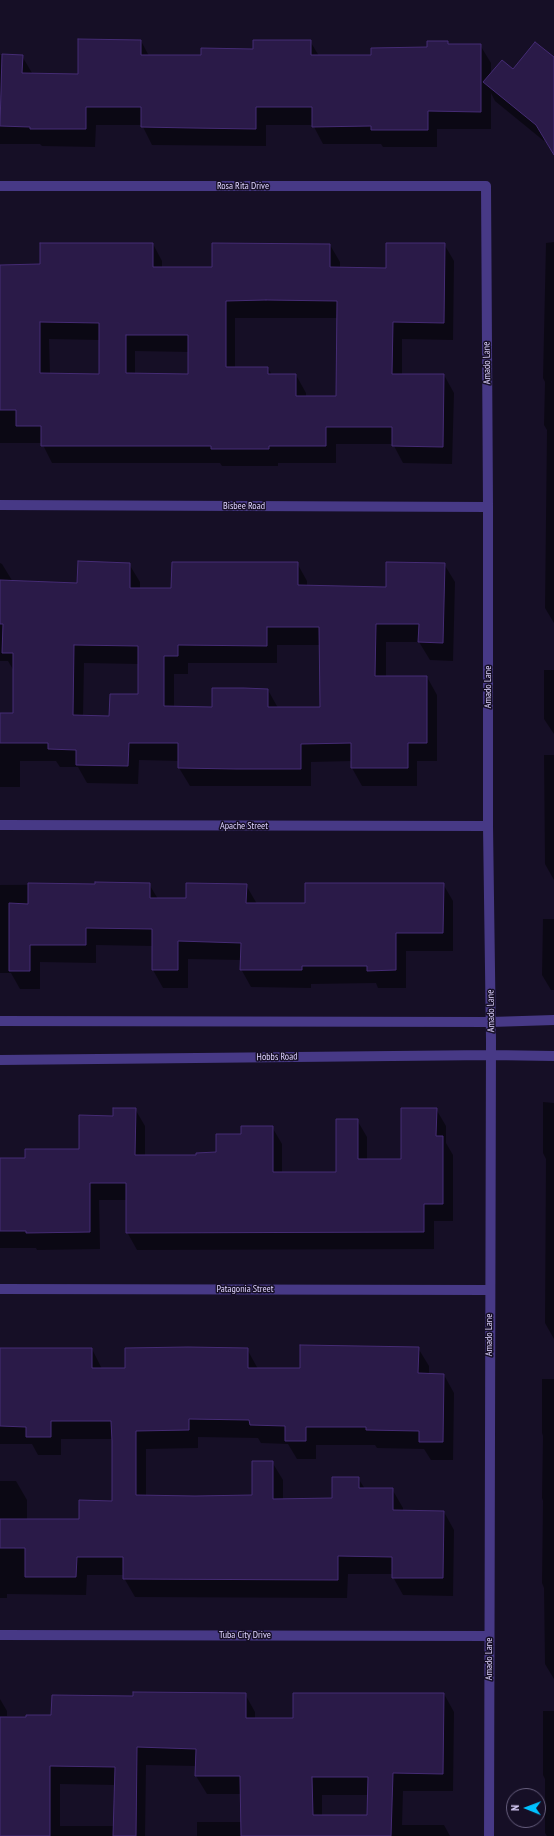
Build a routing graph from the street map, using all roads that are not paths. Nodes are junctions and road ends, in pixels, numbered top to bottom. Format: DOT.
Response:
graph roads {
  1 [pos="0,186"];
  2 [pos="486,186"];
  3 [pos="0,505"];
  4 [pos="488,507"];
  5 [pos="0,825"];
  6 [pos="488,826"];
  7 [pos="554,1020"];
  8 [pos="0,1021"];
  9 [pos="491,1022"];
  10 [pos="491,1055"];
  11 [pos="554,1056"];
  12 [pos="0,1060"];
  13 [pos="0,1289"];
  14 [pos="489,1290"];
  15 [pos="0,1635"];
  16 [pos="489,1636"];
  17 [pos="489,1836"];
  1 -- 2 [label="street, Rosa Rita Drive"];
  2 -- 4 [label="street, Amado Lane"];
  3 -- 4 [label="street, Bisbee Road"];
  4 -- 6 [label="street, Amado Lane"];
  5 -- 6 [label="street, Apache Street"];
  6 -- 9 [label="street, Amado Lane"];
  7 -- 9 [label="street"];
  8 -- 9 [label="street"];
  9 -- 10 [label="street, Amado Lane"];
  10 -- 11 [label="street, Hobbs Road"];
  10 -- 12 [label="street, Hobbs Road"];
  10 -- 14 [label="street, Amado Lane"];
  13 -- 14 [label="street, Patagonia Street"];
  14 -- 16 [label="street, Amado Lane"];
  15 -- 16 [label="street, Tuba City Drive"];
  16 -- 17 [label="street, Amado Lane"];
}
